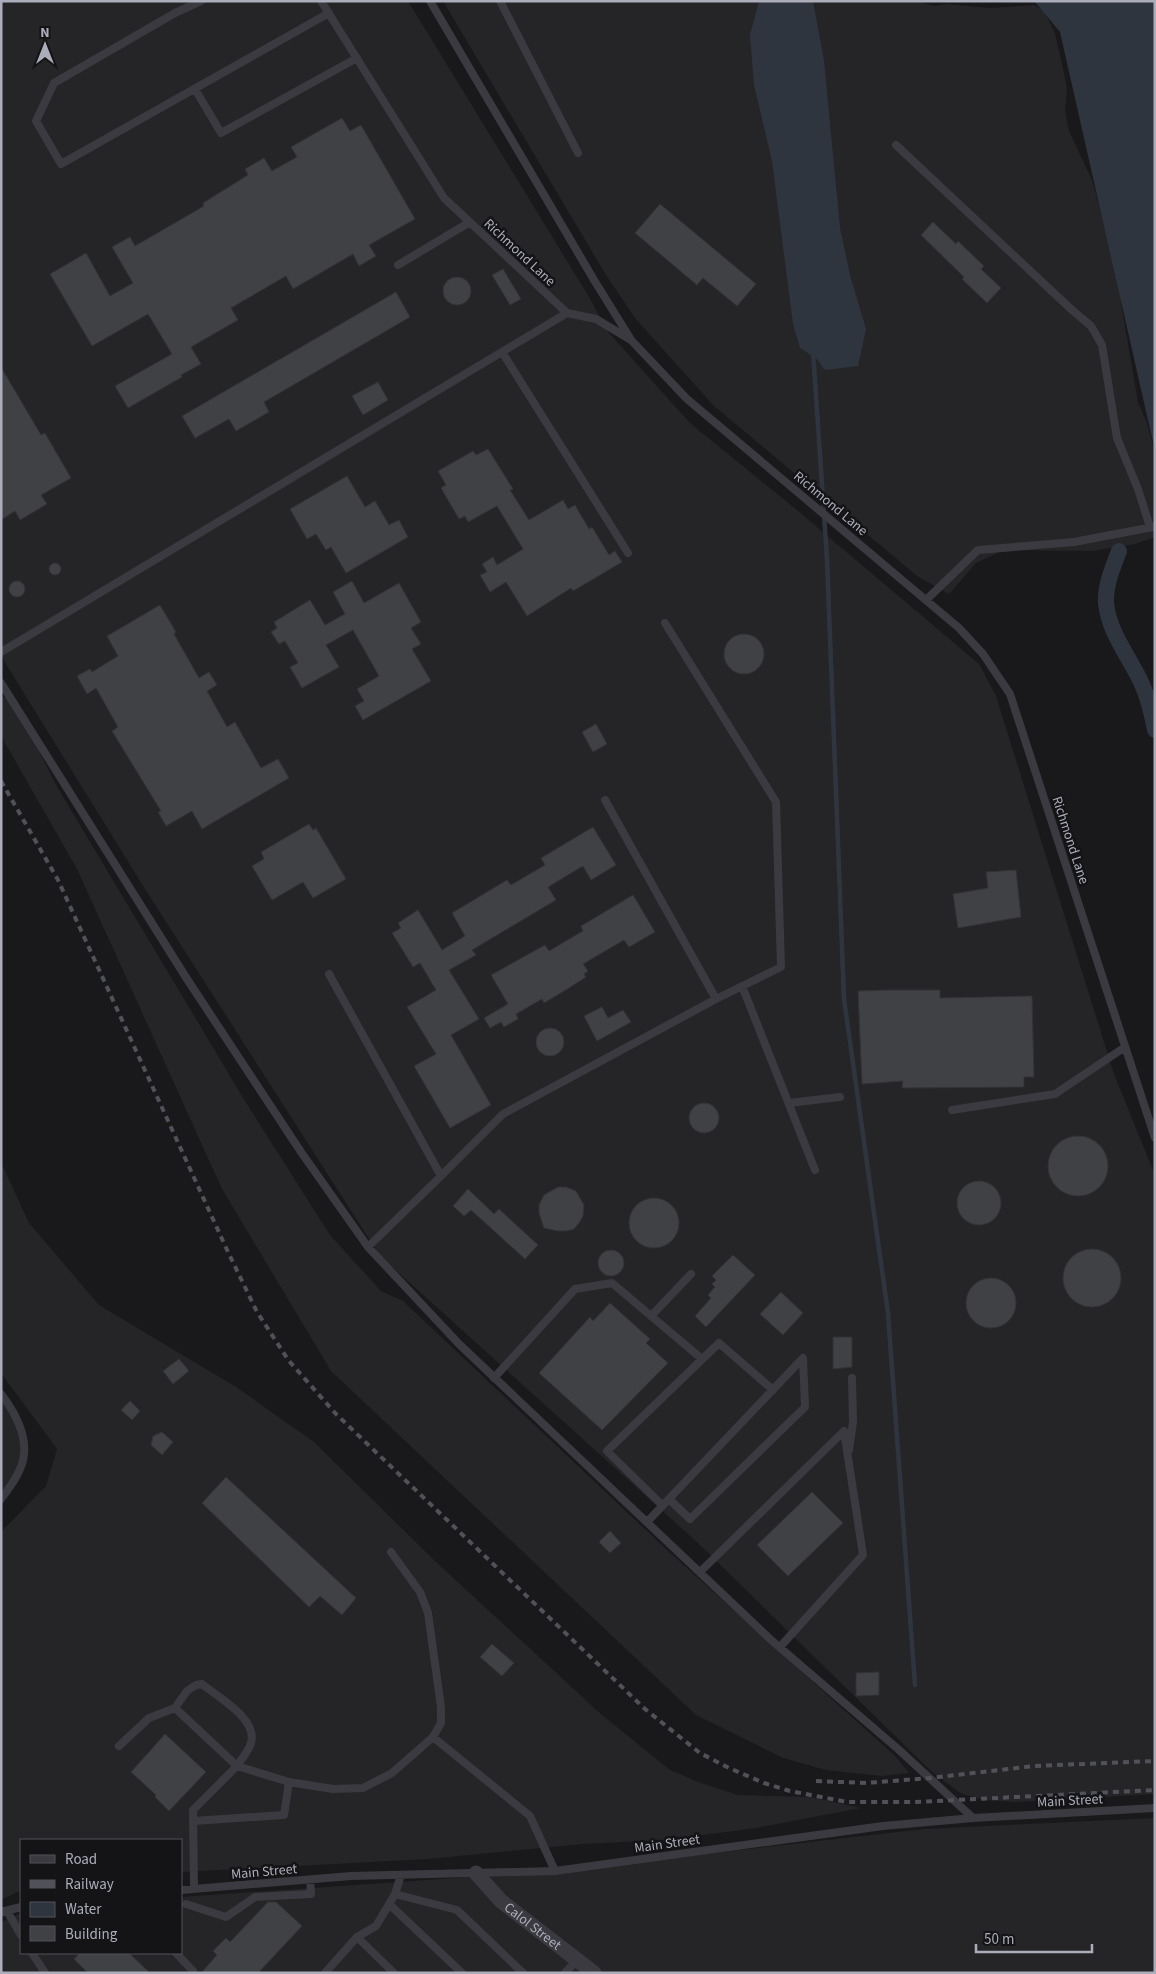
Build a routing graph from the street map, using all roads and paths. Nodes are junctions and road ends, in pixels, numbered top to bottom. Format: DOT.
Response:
graph roads {
  1 [pos="201,1"];
  2 [pos="321,1"];
  3 [pos="430,1"];
  4 [pos="500,1"];
  5 [pos="329,14"];
  6 [pos="357,58"];
  7 [pos="195,89"];
  8 [pos="896,145"];
  9 [pos="578,153"];
  10 [pos="470,222"];
  11 [pos="398,265"];
  12 [pos="567,313"];
  13 [pos="631,340"];
  14 [pos="502,352"];
  15 [pos="1152,527"];
  16 [pos="628,553"];
  17 [pos="924,598"];
  18 [pos="666,623"];
  19 [pos="1,652"];
  20 [pos="1,683"];
  21 [pos="604,800"];
  22 [pos="328,974"];
  23 [pos="742,986"];
  24 [pos="716,999"];
  25 [pos="1125,1047"];
  26 [pos="840,1097"];
  27 [pos="789,1104"];
  28 [pos="952,1110"];
  29 [pos="1155,1138"];
  30 [pos="815,1170"];
  31 [pos="441,1176"];
  32 [pos="368,1247"];
  33 [pos="691,1274"];
  34 [pos="651,1316"];
  35 [pos="702,1360"];
  36 [pos="494,1378"];
  37 [pos="852,1378"];
  38 [pos="773,1390"];
  39 [pos="1,1394"];
  40 [pos="848,1457"];
  41 [pos="1,1499"];
  42 [pos="669,1499"];
  43 [pos="662,1505"];
  44 [pos="647,1522"];
  45 [pos="391,1552"];
  46 [pos="700,1572"];
  47 [pos="780,1647"];
  48 [pos="176,1708"];
  49 [pos="433,1737"];
  50 [pos="119,1746"];
  51 [pos="237,1766"];
  52 [pos="289,1782"];
  53 [pos="1155,1808"];
  54 [pos="973,1818"];
  55 [pos="193,1821"];
  56 [pos="556,1871"];
  57 [pos="476,1873"];
  58 [pos="401,1874"];
  59 [pos="310,1880"];
  60 [pos="194,1889"];
  61 [pos="182,1891"];
  62 [pos="395,1894"];
  63 [pos="184,1904"];
  64 [pos="390,1904"];
  65 [pos="20,1907"];
  66 [pos="4,1912"];
  67 [pos="20,1934"];
  68 [pos="357,1937"];
  69 [pos="33,1954"];
  70 [pos="177,1954"];
  71 [pos="577,1960"];
  72 [pos="193,1971"];
  73 [pos="45,1973"];
  74 [pos="324,1973"];
  75 [pos="394,1973"];
  76 [pos="462,1973"];
  77 [pos="522,1973"];
  78 [pos="565,1973"];
  79 [pos="594,1973"];
  1 -- 7 [label="lane"];
  2 -- 5 [label="lane, Richmond Lane"];
  3 -- 13 [label="lane"];
  4 -- 9 [label="lane"];
  5 -- 6 [label="lane, Richmond Lane"];
  5 -- 7 [label="lane"];
  6 -- 7 [label="lane"];
  6 -- 10 [label="lane, Richmond Lane"];
  8 -- 15 [label="lane"];
  10 -- 11 [label="lane"];
  10 -- 12 [label="lane, Richmond Lane"];
  12 -- 13 [label="lane, Richmond Lane"];
  12 -- 14 [label="lane"];
  13 -- 17 [label="lane, Richmond Lane"];
  14 -- 16 [label="lane"];
  14 -- 19 [label="lane"];
  15 -- 17 [label="lane"];
  17 -- 25 [label="lane, Richmond Lane"];
  18 -- 23 [label="lane"];
  20 -- 32 [label="lane"];
  21 -- 24 [label="lane"];
  22 -- 31 [label="lane"];
  23 -- 24 [label="lane"];
  23 -- 27 [label="lane"];
  24 -- 31 [label="lane"];
  25 -- 28 [label="lane"];
  25 -- 29 [label="lane, Richmond Lane"];
  26 -- 27 [label="lane"];
  27 -- 30 [label="lane"];
  31 -- 32 [label="lane"];
  32 -- 36 [label="lane"];
  33 -- 34 [label="lane"];
  34 -- 35 [label="lane"];
  34 -- 36 [label="lane"];
  35 -- 38 [label="lane"];
  35 -- 43 [label="lane"];
  36 -- 44 [label="lane"];
  37 -- 40 [label="lane"];
  38 -- 42 [label="lane"];
  38 -- 42 [label="lane"];
  39 -- 41 [label="lane"];
  40 -- 46 [label="lane"];
  40 -- 47 [label="lane"];
  42 -- 43 [label="lane"];
  43 -- 44 [label="lane"];
  44 -- 46 [label="lane"];
  45 -- 49 [label="lane"];
  46 -- 47 [label="lane"];
  47 -- 54 [label="lane"];
  48 -- 50 [label="lane"];
  48 -- 51 [label="lane"];
  48 -- 51 [label="lane"];
  49 -- 52 [label="lane"];
  49 -- 56 [label="lane"];
  51 -- 52 [label="lane"];
  51 -- 55 [label="lane"];
  52 -- 55 [label="lane"];
  53 -- 54 [label="lane, Main Street"];
  54 -- 56 [label="lane, Main Street"];
  55 -- 60 [label="lane"];
  56 -- 57 [label="lane, Main Street"];
  57 -- 58 [label="lane, Main Street"];
  57 -- 71 [label="street, Calol Street"];
  58 -- 59 [label="lane, Main Street"];
  58 -- 62 [label="lane"];
  59 -- 60 [label="lane, Main Street"];
  59 -- 63 [label="lane"];
  60 -- 61 [label="lane, Main Street"];
  62 -- 64 [label="lane"];
  62 -- 77 [label="lane"];
  64 -- 68 [label="lane"];
  64 -- 76 [label="lane"];
  65 -- 66 [label="lane"];
  66 -- 67 [label="lane"];
  68 -- 74 [label="lane"];
  68 -- 75 [label="lane"];
  69 -- 73 [label="lane"];
  70 -- 72 [label="lane"];
  71 -- 78 [label="lane"];
  71 -- 79 [label="street, Calol Street"];
}
